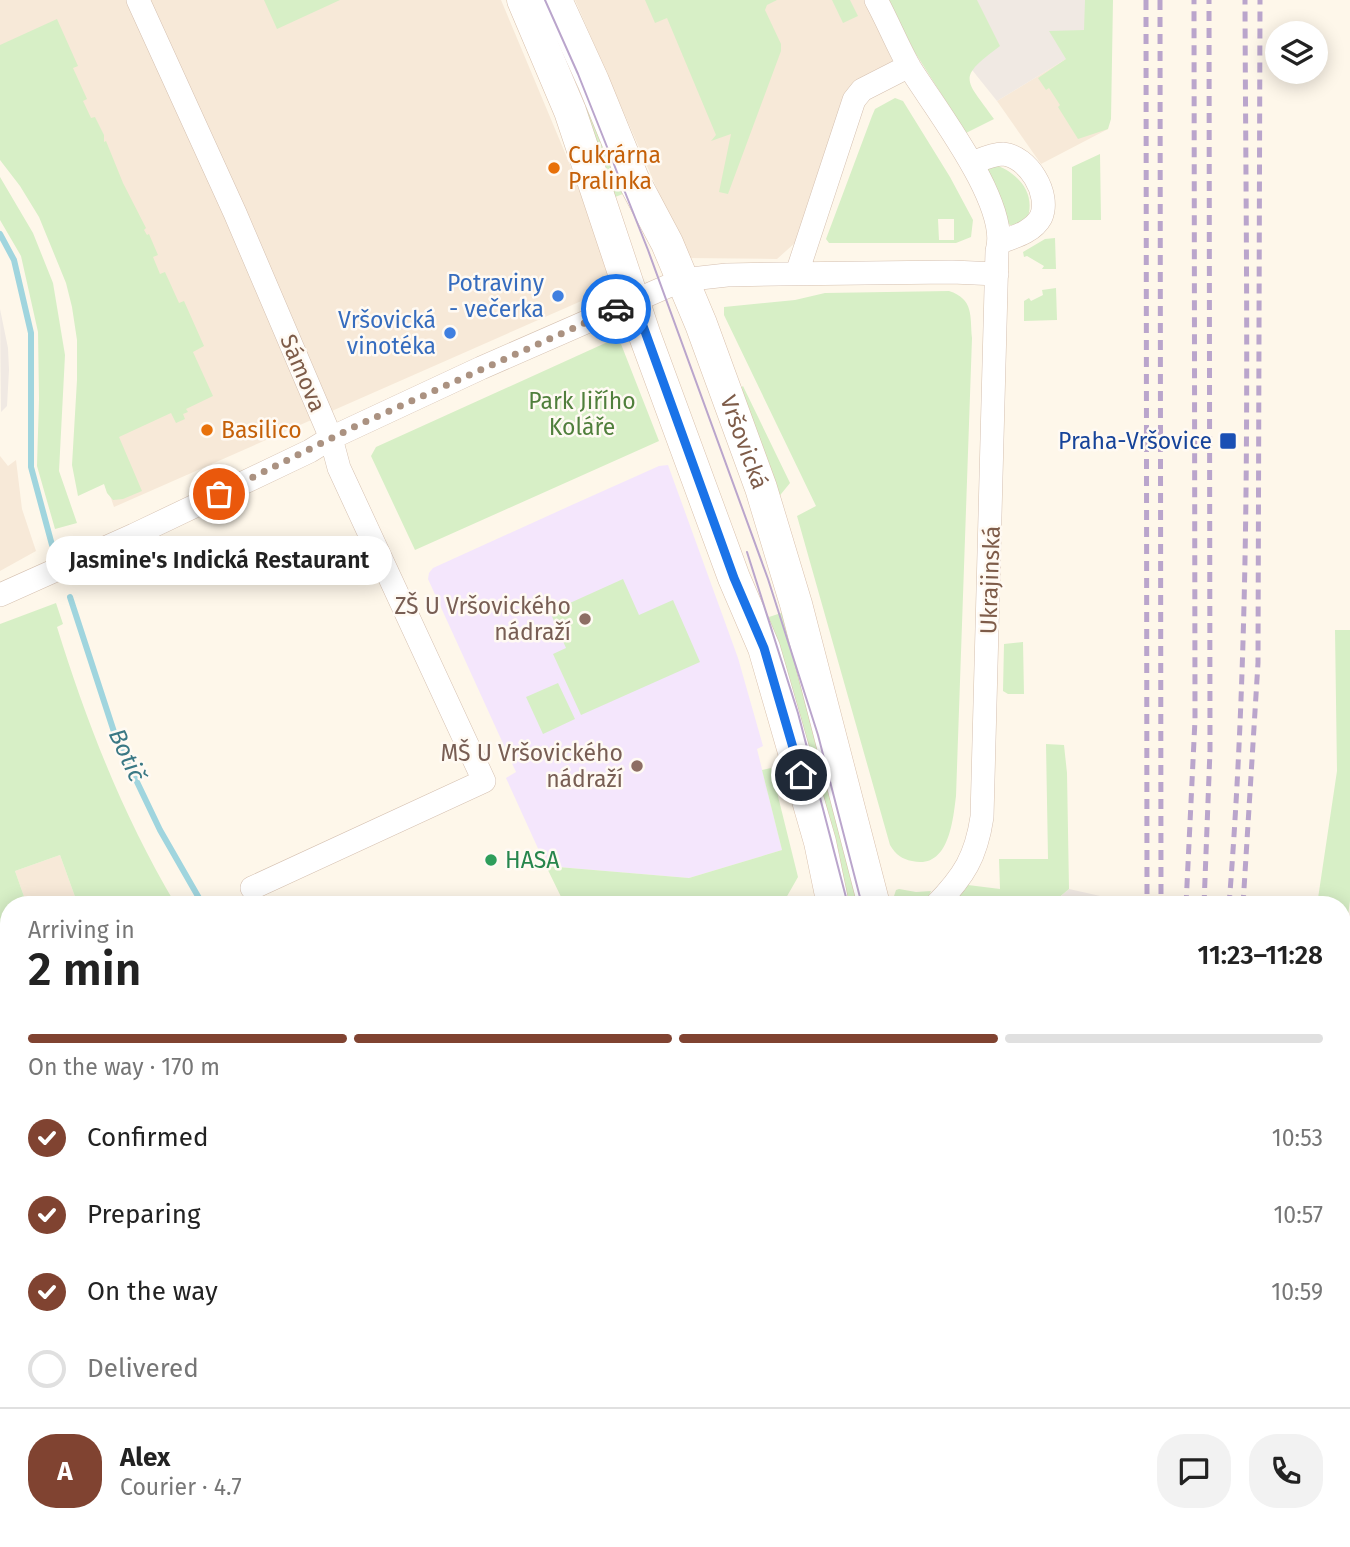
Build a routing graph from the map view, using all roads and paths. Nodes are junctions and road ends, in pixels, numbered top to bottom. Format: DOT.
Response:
graph roads {
  1 [pos="138,0"];
  2 [pos="523,0"];
  3 [pos="556,0"];
  4 [pos="876,0"];
  5 [pos="909,66"];
  6 [pos="593,81"];
  7 [pos="563,93"];
  8 [pos="972,163"];
  9 [pos="1000,242"];
  10 [pos="797,274"];
  11 [pos="997,274"];
  12 [pos="682,280"];
  13 [pos="634,301"];
  14 [pos="331,438"];
  15 [pos="0,595"];
  16 [pos="252,888"];
  17 [pos="831,896"];
  18 [pos="872,896"];
  19 [pos="945,896"];
  1 -- 14 [label="street, Sámova"];
  2 -- 7 [label="main road"];
  3 -- 6 [label="main road, Vršovická"];
  4 -- 5 [label="street, Ukrajinská"];
  5 -- 8 [label="street, Ukrajinská"];
  5 -- 10 [label="street"];
  6 -- 7 [label="main road"];
  6 -- 12 [label="main road, Vršovická"];
  7 -- 13 [label="main road"];
  8 -- 9 [label="street, Ukrajinská"];
  8 -- 9 [label="street"];
  9 -- 11 [label="street, Ukrajinská"];
  10 -- 11 [label="street"];
  10 -- 12 [label="street"];
  11 -- 19 [label="street, Ukrajinská"];
  12 -- 13 [label="street"];
  12 -- 18 [label="main road, Vršovická"];
  13 -- 14 [label="street"];
  13 -- 17 [label="main road"];
  14 -- 15 [label="street"];
  14 -- 16 [label="street, Sámova"];
}
